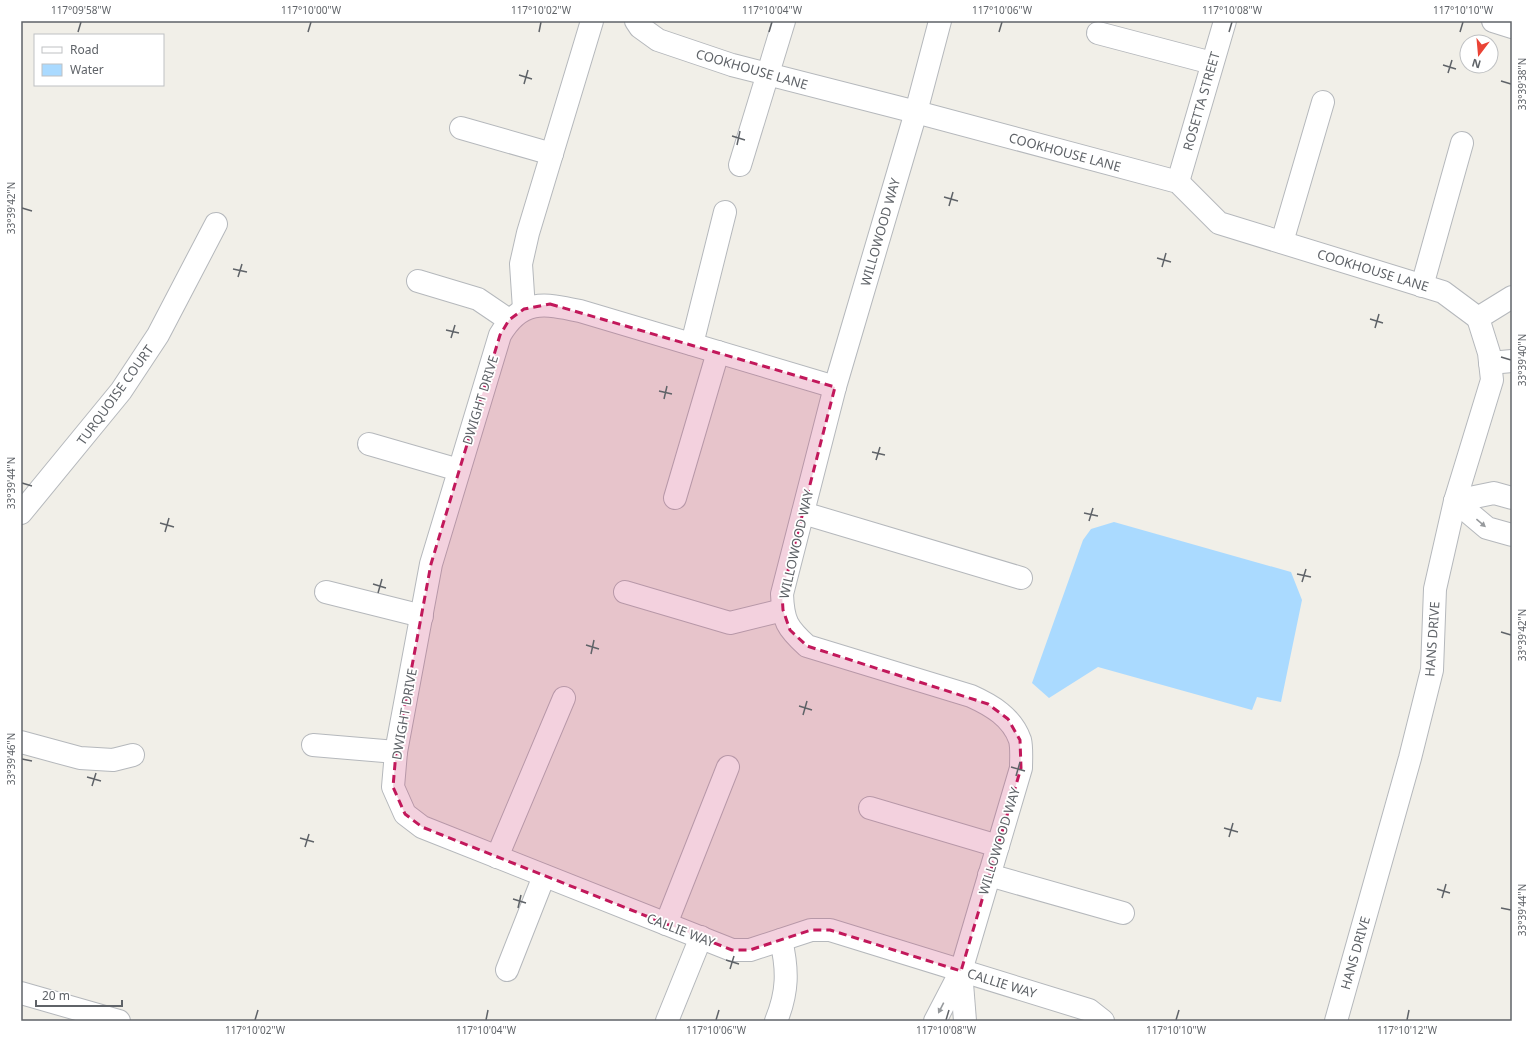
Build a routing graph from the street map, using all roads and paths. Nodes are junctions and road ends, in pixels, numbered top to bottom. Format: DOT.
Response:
graph roads {
  1 [pos="592,21"];
  2 [pos="636,21"];
  3 [pos="784,21"];
  4 [pos="940,21"];
  5 [pos="1225,21"];
  6 [pos="1493,21"];
  7 [pos="1512,27"];
  8 [pos="1098,33"];
  9 [pos="1212,63"];
  10 [pos="767,74"];
  11 [pos="1323,102"];
  12 [pos="916,112"];
  13 [pos="461,128"];
  14 [pos="1462,143"];
  15 [pos="552,154"];
  16 [pos="740,165"];
  17 [pos="1178,182"];
  18 [pos="725,212"];
  19 [pos="216,224"];
  20 [pos="1282,242"];
  21 [pos="418,281"];
  22 [pos="1422,286"];
  23 [pos="1512,296"];
  24 [pos="516,314"];
  25 [pos="1478,318"];
  26 [pos="692,344"];
  27 [pos="718,352"];
  28 [pos="1512,362"];
  29 [pos="1490,363"];
  30 [pos="835,387"];
  31 [pos="369,444"];
  32 [pos="459,470"];
  33 [pos="676,498"];
  34 [pos="1512,498"];
  35 [pos="1455,501"];
  36 [pos="21,513"];
  37 [pos="802,513"];
  38 [pos="1512,536"];
  39 [pos="1021,578"];
  40 [pos="326,592"];
  41 [pos="624,592"];
  42 [pos="783,610"];
  43 [pos="422,616"];
  44 [pos="564,698"];
  45 [pos="21,742"];
  46 [pos="313,744"];
  47 [pos="396,752"];
  48 [pos="133,754"];
  49 [pos="728,767"];
  50 [pos="870,808"];
  51 [pos="405,814"];
  52 [pos="998,846"];
  53 [pos="497,857"];
  54 [pos="989,875"];
  55 [pos="544,876"];
  56 [pos="1123,913"];
  57 [pos="666,924"];
  58 [pos="701,937"];
  59 [pos="781,940"];
  60 [pos="507,970"];
  61 [pos="961,970"];
  62 [pos="21,992"];
  63 [pos="119,1021"];
  64 [pos="667,1021"];
  65 [pos="776,1021"];
  66 [pos="935,1021"];
  67 [pos="965,1021"];
  68 [pos="1103,1021"];
  69 [pos="1336,1021"];
  1 -- 15 [label="street"];
  2 -- 10 [label="street, COOKHOUSE LANE"];
  3 -- 10 [label="street"];
  4 -- 12 [label="street, WILLOWOOD WAY"];
  5 -- 9 [label="street, ROSETTA STREET"];
  6 -- 7 [label="street"];
  8 -- 9 [label="street"];
  9 -- 17 [label="street, ROSETTA STREET"];
  10 -- 12 [label="street, COOKHOUSE LANE"];
  10 -- 16 [label="street"];
  11 -- 20 [label="street"];
  12 -- 17 [label="street, COOKHOUSE LANE"];
  12 -- 30 [label="street, WILLOWOOD WAY"];
  13 -- 15 [label="street"];
  14 -- 22 [label="street"];
  15 -- 24 [label="street"];
  17 -- 20 [label="street, COOKHOUSE LANE"];
  18 -- 26 [label="street"];
  19 -- 36 [label="street, TURQUOISE COURT"];
  20 -- 22 [label="street, COOKHOUSE LANE"];
  21 -- 24 [label="street"];
  22 -- 25 [label="street, COOKHOUSE LANE"];
  23 -- 25 [label="street"];
  24 -- 26 [label="street"];
  24 -- 32 [label="street, DWIGHT DRIVE"];
  25 -- 29 [label="street, HANS DRIVE"];
  26 -- 27 [label="street"];
  27 -- 30 [label="street"];
  27 -- 33 [label="street"];
  28 -- 29 [label="street"];
  29 -- 35 [label="street, HANS DRIVE"];
  30 -- 37 [label="street, WILLOWOOD WAY"];
  31 -- 32 [label="street"];
  32 -- 43 [label="street, DWIGHT DRIVE"];
  34 -- 35 [label="street"];
  35 -- 38 [label="street, one-way"];
  35 -- 69 [label="street, HANS DRIVE"];
  37 -- 39 [label="street"];
  37 -- 42 [label="street, WILLOWOOD WAY"];
  40 -- 43 [label="street"];
  41 -- 42 [label="street"];
  42 -- 52 [label="street, WILLOWOOD WAY"];
  43 -- 47 [label="street, DWIGHT DRIVE"];
  44 -- 53 [label="street"];
  45 -- 48 [label="street"];
  46 -- 47 [label="street"];
  47 -- 51 [label="street, DWIGHT DRIVE"];
  49 -- 57 [label="street"];
  50 -- 52 [label="street"];
  51 -- 53 [label="street, CALLIE WAY"];
  52 -- 54 [label="street, WILLOWOOD WAY"];
  53 -- 55 [label="street, CALLIE WAY"];
  54 -- 56 [label="street"];
  54 -- 61 [label="street, WILLOWOOD WAY"];
  55 -- 57 [label="street, CALLIE WAY"];
  55 -- 60 [label="street"];
  57 -- 58 [label="street, CALLIE WAY"];
  58 -- 59 [label="street, CALLIE WAY"];
  58 -- 64 [label="street"];
  59 -- 61 [label="street, CALLIE WAY"];
  59 -- 65 [label="street"];
  61 -- 66 [label="street, WILLOWOOD WAY, one-way"];
  61 -- 67 [label="street, WILLOWOOD WAY"];
  61 -- 68 [label="street, CALLIE WAY"];
  62 -- 63 [label="street"];
}
